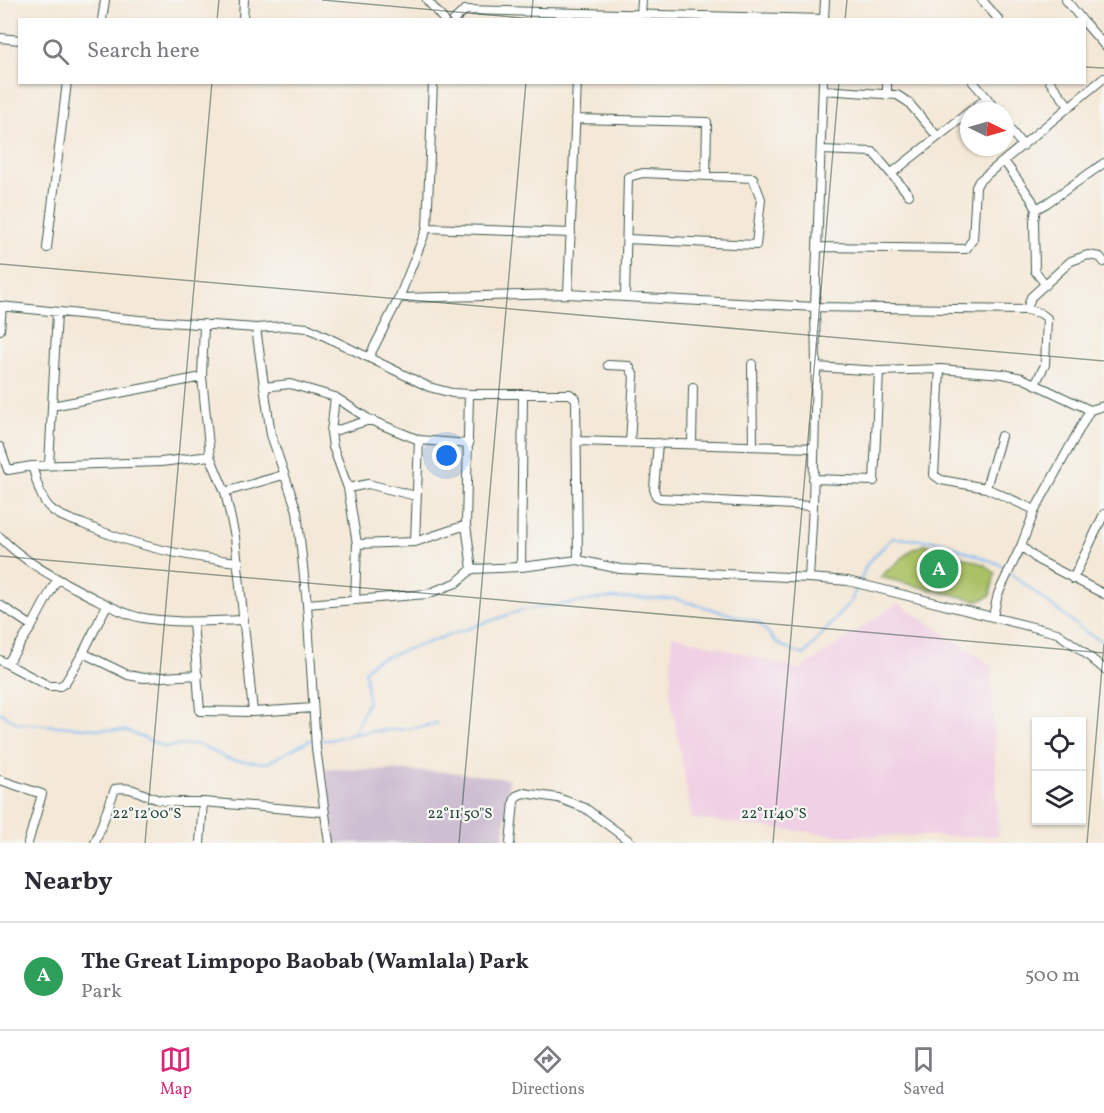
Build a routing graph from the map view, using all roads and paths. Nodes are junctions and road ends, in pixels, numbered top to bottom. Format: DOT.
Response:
graph roads {
  1 [pos="105,0"];
  2 [pos="244,0"];
  3 [pos="427,0"];
  4 [pos="642,0"];
  5 [pos="825,0"];
  6 [pos="982,0"];
  7 [pos="1066,0"];
  8 [pos="641,15"];
  9 [pos="580,16"];
  10 [pos="102,18"];
  11 [pos="243,18"];
  12 [pos="442,18"];
  13 [pos="456,18"];
  14 [pos="751,18"];
  15 [pos="824,18"];
  16 [pos="997,18"];
  17 [pos="1081,18"];
  18 [pos="1086,24"];
  19 [pos="0,38"];
  20 [pos="18,40"];
  21 [pos="1104,45"];
  22 [pos="1104,78"];
  23 [pos="67,84"];
  24 [pos="433,84"];
  25 [pos="577,84"];
  26 [pos="887,84"];
  27 [pos="975,84"];
  28 [pos="1052,84"];
  29 [pos="823,86"];
  30 [pos="887,95"];
  31 [pos="987,98"];
  32 [pos="982,102"];
  33 [pos="990,102"];
  34 [pos="1069,106"];
  35 [pos="960,118"];
  36 [pos="575,120"];
  37 [pos="1014,134"];
  38 [pos="936,136"];
  39 [pos="1023,146"];
  40 [pos="821,150"];
  41 [pos="1004,161"];
  42 [pos="1104,163"];
  43 [pos="892,173"];
  44 [pos="706,176"];
  45 [pos="909,195"];
  46 [pos="1036,209"];
  47 [pos="427,228"];
  48 [pos="571,233"];
  49 [pos="627,240"];
  50 [pos="818,247"];
  51 [pos="47,248"];
  52 [pos="1104,262"];
  53 [pos="1046,285"];
  54 [pos="568,294"];
  55 [pos="625,296"];
  56 [pos="399,298"];
  57 [pos="1,306"];
  58 [pos="815,307"];
  59 [pos="1027,310"];
  60 [pos="57,313"];
  61 [pos="204,324"];
  62 [pos="256,328"];
  63 [pos="0,330"];
  64 [pos="369,357"];
  65 [pos="752,364"];
  66 [pos="608,365"];
  67 [pos="816,367"];
  68 [pos="940,369"];
  69 [pos="879,371"];
  70 [pos="202,377"];
  71 [pos="1035,384"];
  72 [pos="264,387"];
  73 [pos="693,387"];
  74 [pos="469,394"];
  75 [pos="523,395"];
  76 [pos="335,397"];
  77 [pos="52,406"];
  78 [pos="1104,406"];
  79 [pos="1090,410"];
  80 [pos="370,420"];
  81 [pos="331,432"];
  82 [pos="1001,436"];
  83 [pos="419,440"];
  84 [pos="577,441"];
  85 [pos="630,442"];
  86 [pos="658,443"];
  87 [pos="469,444"];
  88 [pos="692,444"];
  89 [pos="753,446"];
  90 [pos="0,447"];
  91 [pos="814,448"];
  92 [pos="210,456"];
  93 [pos="50,465"];
  94 [pos="32,466"];
  95 [pos="4,471"];
  96 [pos="283,475"];
  97 [pos="813,479"];
  98 [pos="348,488"];
  99 [pos="986,489"];
  100 [pos="225,492"];
  101 [pos="416,496"];
  102 [pos="813,506"];
  103 [pos="1035,510"];
  104 [pos="1104,514"];
  105 [pos="466,525"];
  106 [pos="0,537"];
  107 [pos="415,542"];
  108 [pos="357,544"];
  109 [pos="1021,546"];
  110 [pos="578,560"];
  111 [pos="238,562"];
  112 [pos="520,567"];
  113 [pos="472,568"];
  114 [pos="809,578"];
  115 [pos="57,579"];
  116 [pos="1074,579"];
  117 [pos="1104,594"];
  118 [pos="355,600"];
  119 [pos="0,604"];
  120 [pos="308,604"];
  121 [pos="107,605"];
  122 [pos="993,616"];
  123 [pos="244,620"];
  124 [pos="193,622"];
  125 [pos="32,626"];
  126 [pos="83,653"];
  127 [pos="3,662"];
  128 [pos="1104,669"];
  129 [pos="198,675"];
  130 [pos="313,708"];
  131 [pos="253,712"];
  132 [pos="0,780"];
  133 [pos="203,802"];
  134 [pos="324,812"];
  135 [pos="28,843"];
  136 [pos="95,843"];
  137 [pos="200,843"];
  138 [pos="329,843"];
  139 [pos="510,843"];
  140 [pos="632,843"];
  1 -- 10 [label="street"];
  2 -- 11 [label="street"];
  3 -- 12 [label="street"];
  4 -- 8 [label="street"];
  5 -- 15 [label="street"];
  6 -- 16 [label="street"];
  7 -- 17 [label="street"];
  8 -- 9 [label="street"];
  8 -- 14 [label="street"];
  9 -- 13 [label="street"];
  18 -- 21 [label="street"];
  19 -- 20 [label="street"];
  22 -- 34 [label="street"];
  23 -- 51 [label="street"];
  24 -- 47 [label="street"];
  25 -- 36 [label="street"];
  26 -- 30 [label="street"];
  27 -- 31 [label="street"];
  28 -- 34 [label="street"];
  29 -- 30 [label="street"];
  29 -- 40 [label="street"];
  30 -- 38 [label="street"];
  31 -- 32 [label="street"];
  31 -- 33 [label="street"];
  34 -- 39 [label="street"];
  35 -- 38 [label="street"];
  36 -- 44 [label="street"];
  36 -- 48 [label="street"];
  37 -- 39 [label="street"];
  38 -- 43 [label="street"];
  39 -- 41 [label="street"];
  40 -- 43 [label="street"];
  40 -- 50 [label="street"];
  41 -- 46 [label="street"];
  41 -- 50 [label="street"];
  42 -- 46 [label="street"];
  43 -- 45 [label="street"];
  44 -- 49 [label="street"];
  44 -- 49 [label="street"];
  46 -- 53 [label="street"];
  47 -- 48 [label="street"];
  47 -- 56 [label="street"];
  48 -- 54 [label="street"];
  49 -- 55 [label="street"];
  50 -- 58 [label="street"];
  52 -- 53 [label="street"];
  53 -- 59 [label="street"];
  54 -- 55 [label="street"];
  54 -- 56 [label="street"];
  55 -- 58 [label="street"];
  56 -- 64 [label="street"];
  57 -- 60 [label="street"];
  57 -- 63 [label="street"];
  58 -- 59 [label="street"];
  58 -- 67 [label="street"];
  59 -- 71 [label="street"];
  60 -- 61 [label="street"];
  60 -- 77 [label="street"];
  61 -- 62 [label="street"];
  61 -- 70 [label="street"];
  62 -- 64 [label="street"];
  62 -- 72 [label="street"];
  64 -- 74 [label="street"];
  65 -- 89 [label="street"];
  66 -- 85 [label="street"];
  67 -- 69 [label="street"];
  67 -- 91 [label="street"];
  68 -- 69 [label="street"];
  68 -- 71 [label="street"];
  68 -- 99 [label="street"];
  69 -- 97 [label="street"];
  70 -- 77 [label="street"];
  70 -- 92 [label="street"];
  71 -- 79 [label="street"];
  72 -- 76 [label="street"];
  72 -- 96 [label="street"];
  73 -- 88 [label="street"];
  74 -- 75 [label="street"];
  74 -- 87 [label="street"];
  75 -- 84 [label="street"];
  75 -- 112 [label="street"];
  76 -- 80 [label="street"];
  76 -- 81 [label="street"];
  77 -- 93 [label="street"];
  78 -- 79 [label="street"];
  79 -- 103 [label="street"];
  80 -- 81 [label="street"];
  80 -- 83 [label="street"];
  81 -- 98 [label="street"];
  82 -- 99 [label="street"];
  83 -- 87 [label="street"];
  83 -- 101 [label="street"];
  84 -- 85 [label="street"];
  84 -- 110 [label="street"];
  85 -- 86 [label="street"];
  86 -- 88 [label="street"];
  86 -- 102 [label="street"];
  87 -- 105 [label="street"];
  88 -- 89 [label="street"];
  89 -- 91 [label="street"];
  90 -- 95 [label="street"];
  91 -- 97 [label="street"];
  92 -- 93 [label="street"];
  92 -- 100 [label="street"];
  93 -- 94 [label="street"];
  94 -- 95 [label="street"];
  94 -- 111 [label="street"];
  96 -- 100 [label="street"];
  96 -- 120 [label="street"];
  97 -- 102 [label="street"];
  98 -- 101 [label="street"];
  98 -- 108 [label="street"];
  99 -- 103 [label="street"];
  100 -- 111 [label="street"];
  101 -- 107 [label="street"];
  102 -- 114 [label="street"];
  103 -- 109 [label="street"];
  104 -- 116 [label="street"];
  105 -- 107 [label="street"];
  105 -- 113 [label="street"];
  106 -- 115 [label="street"];
  107 -- 108 [label="street"];
  108 -- 118 [label="street"];
  109 -- 116 [label="street"];
  109 -- 122 [label="street"];
  110 -- 112 [label="street"];
  110 -- 114 [label="street"];
  111 -- 123 [label="street"];
  112 -- 113 [label="street"];
  113 -- 118 [label="street"];
  114 -- 122 [label="street"];
  115 -- 121 [label="street"];
  115 -- 125 [label="street"];
  116 -- 117 [label="street"];
  118 -- 120 [label="street"];
  119 -- 125 [label="street"];
  120 -- 130 [label="street"];
  121 -- 124 [label="street"];
  121 -- 126 [label="street"];
  122 -- 128 [label="street"];
  123 -- 124 [label="street"];
  123 -- 131 [label="street"];
  124 -- 129 [label="street"];
  125 -- 127 [label="street"];
  126 -- 127 [label="street"];
  126 -- 129 [label="street"];
  129 -- 131 [label="street"];
  130 -- 131 [label="street"];
  130 -- 134 [label="street"];
  132 -- 135 [label="street"];
  133 -- 134 [label="street"];
  133 -- 136 [label="street"];
  133 -- 137 [label="street"];
  134 -- 138 [label="street"];
  139 -- 140 [label="street"];
}
